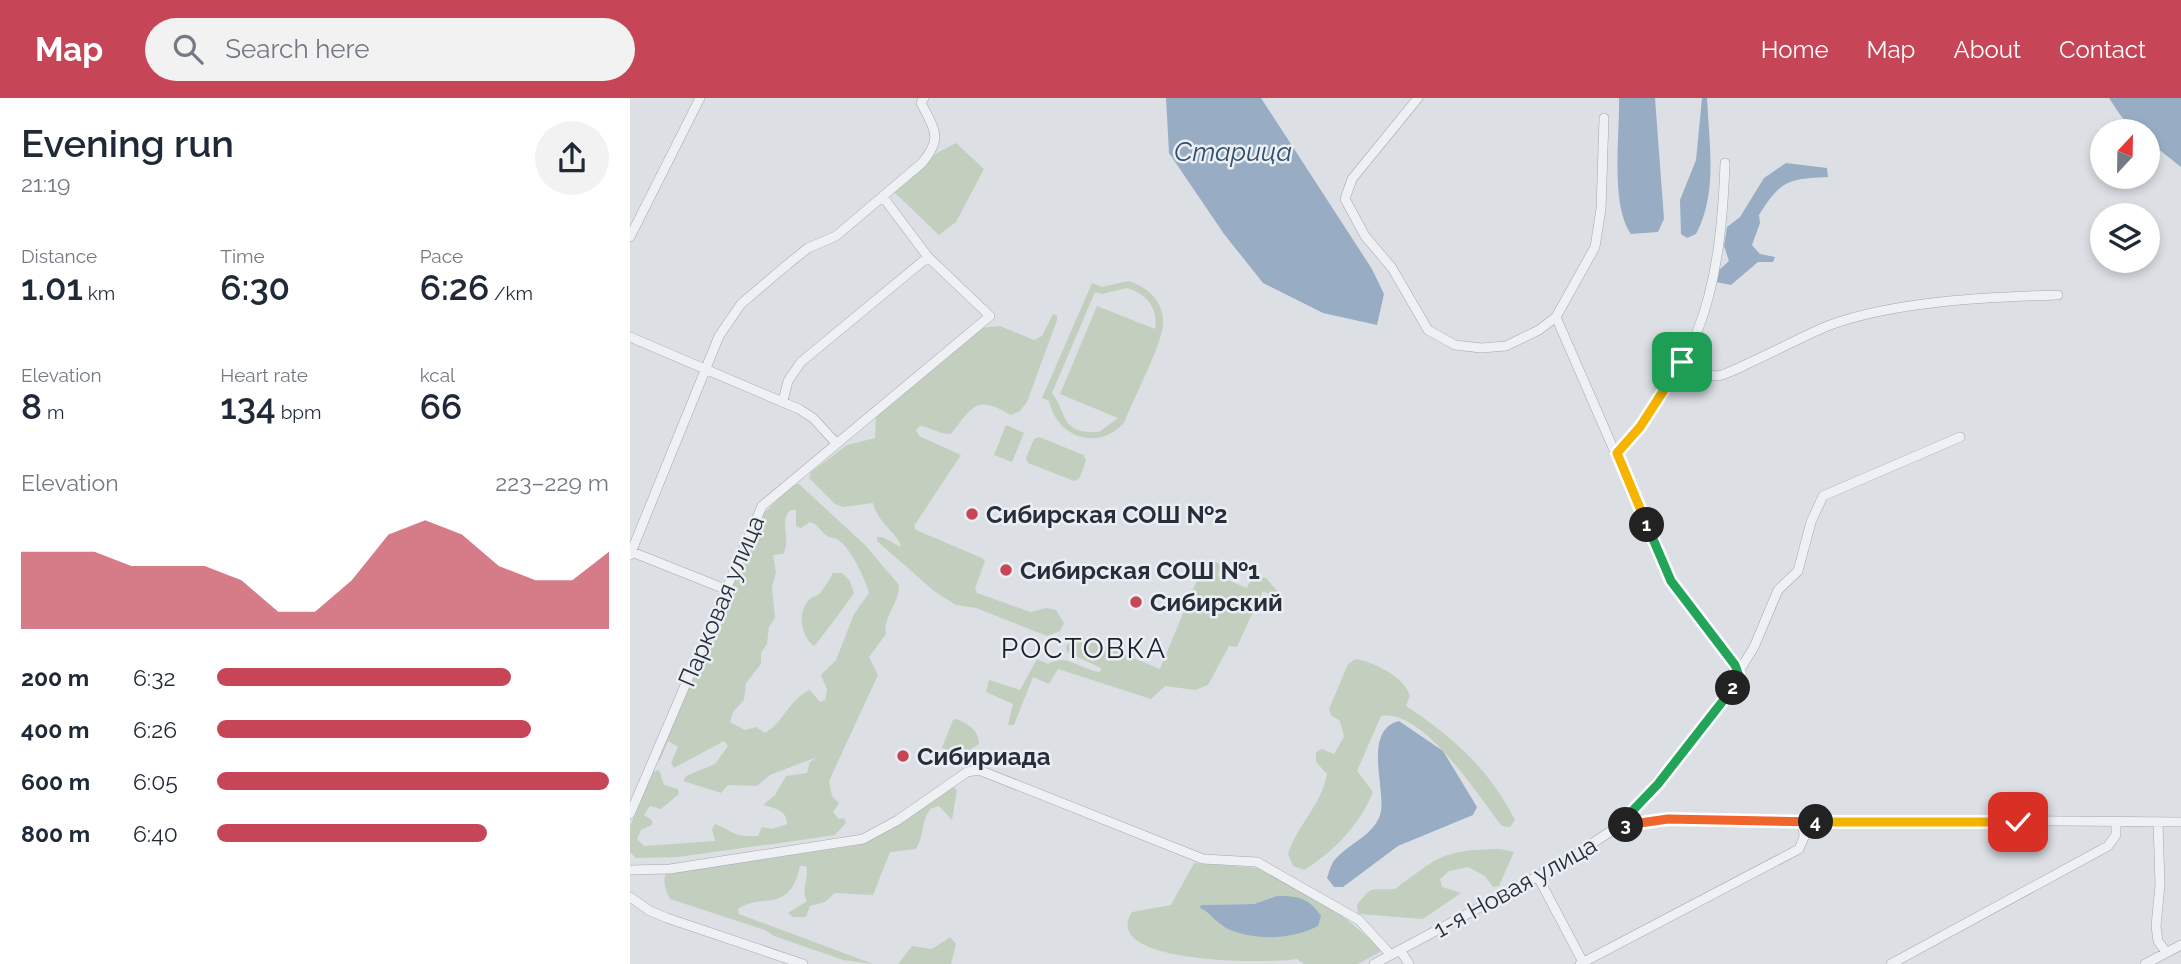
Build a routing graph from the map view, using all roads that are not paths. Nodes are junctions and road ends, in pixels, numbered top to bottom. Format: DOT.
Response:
graph roads {
  1 [pos="700,98"];
  2 [pos="1418,98"];
  3 [pos="921,100"];
  4 [pos="1604,118"];
  5 [pos="1725,163"];
  6 [pos="883,197"];
  7 [pos="630,237"];
  8 [pos="928,257"];
  9 [pos="2058,295"];
  10 [pos="1556,317"];
  11 [pos="630,337"];
  12 [pos="1682,362"];
  13 [pos="706,368"];
  14 [pos="783,401"];
  15 [pos="1960,437"];
  16 [pos="836,443"];
  17 [pos="1617,453"];
  18 [pos="631,553"];
  19 [pos="725,589"];
  20 [pos="1738,673"];
  21 [pos="630,814"];
  22 [pos="2158,822"];
  23 [pos="2181,822"];
  24 [pos="1803,823"];
  25 [pos="2116,824"];
  26 [pos="1617,827"];
  27 [pos="630,870"];
  28 [pos="1538,877"];
  29 [pos="630,897"];
  30 [pos="2181,946"];
  31 [pos="2166,952"];
  32 [pos="1396,953"];
  33 [pos="803,964"];
  34 [pos="1374,964"];
  35 [pos="1409,964"];
  36 [pos="1582,964"];
  37 [pos="1891,964"];
  38 [pos="2145,964"];
  1 -- 7 [label="street"];
  2 -- 10 [label="street"];
  3 -- 6 [label="street"];
  4 -- 10 [label="street"];
  5 -- 12 [label="street"];
  6 -- 8 [label="street"];
  6 -- 13 [label="street"];
  8 -- 14 [label="street"];
  8 -- 16 [label="street, Парковая улица"];
  9 -- 12 [label="street"];
  10 -- 17 [label="street"];
  11 -- 13 [label="street"];
  12 -- 17 [label="street"];
  13 -- 14 [label="street"];
  13 -- 18 [label="street"];
  14 -- 16 [label="street"];
  15 -- 20 [label="street"];
  16 -- 19 [label="street, Парковая улица"];
  17 -- 20 [label="street"];
  18 -- 19 [label="street"];
  19 -- 21 [label="street, Парковая улица"];
  20 -- 26 [label="street"];
  22 -- 23 [label="street"];
  22 -- 25 [label="street"];
  22 -- 31 [label="street"];
  24 -- 25 [label="street"];
  24 -- 26 [label="street"];
  24 -- 36 [label="street"];
  25 -- 37 [label="street"];
  26 -- 28 [label="street, 1-я Новая улица"];
  27 -- 32 [label="street"];
  28 -- 32 [label="street, 1-я Новая улица"];
  28 -- 36 [label="street"];
  29 -- 33 [label="street"];
  30 -- 31 [label="street"];
  31 -- 38 [label="street"];
  32 -- 34 [label="street, 1-я Новая улица"];
  32 -- 35 [label="street"];
}
